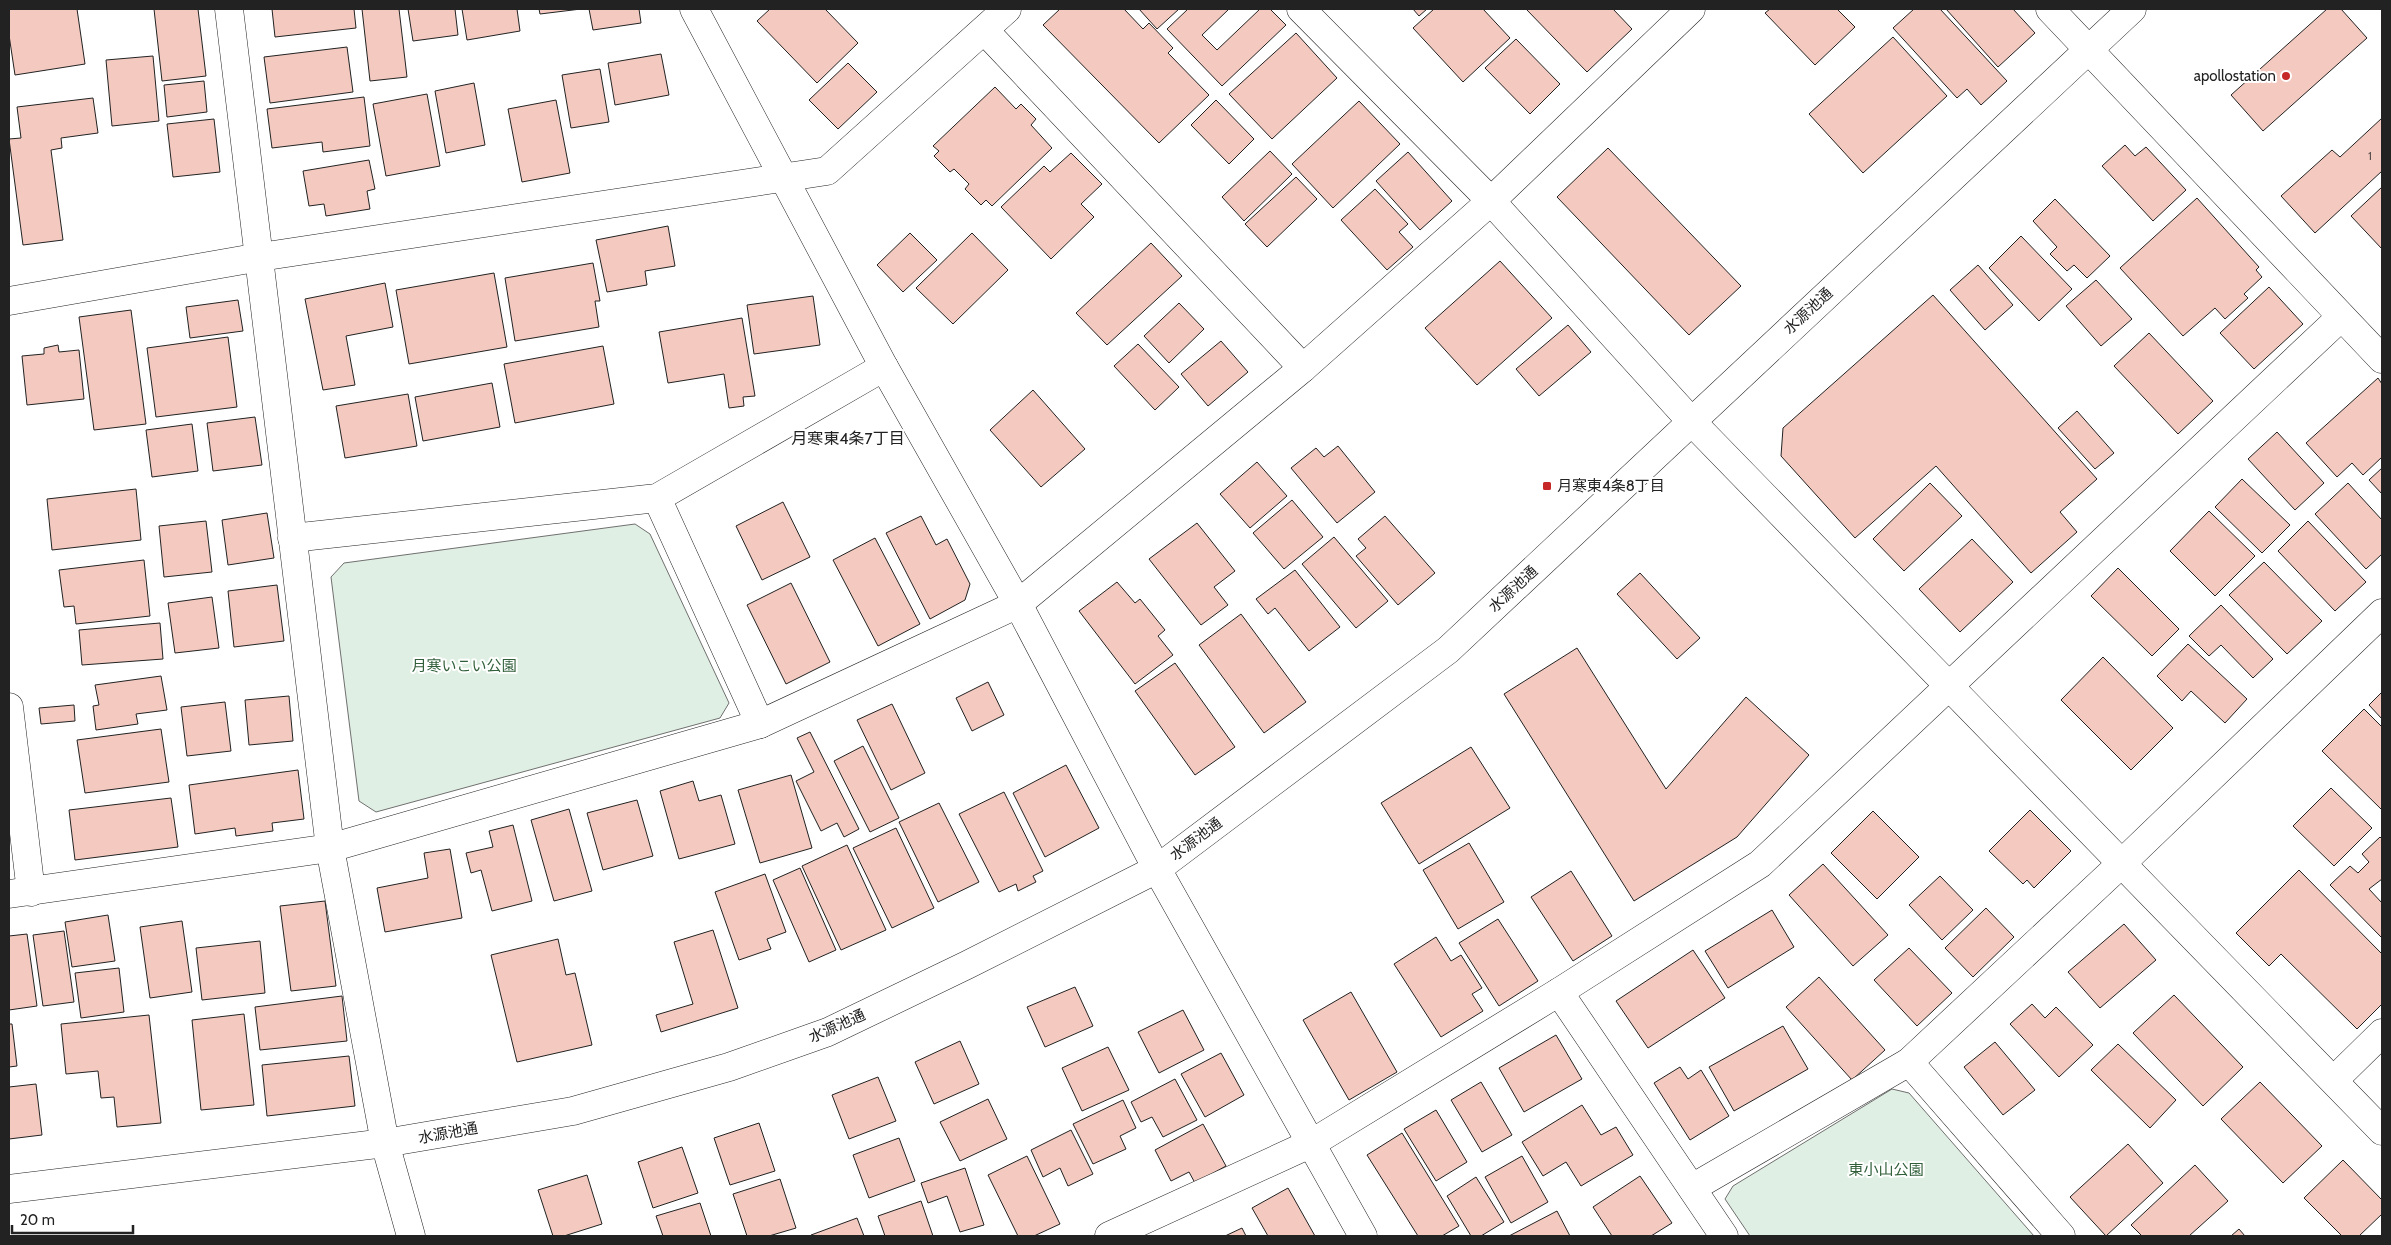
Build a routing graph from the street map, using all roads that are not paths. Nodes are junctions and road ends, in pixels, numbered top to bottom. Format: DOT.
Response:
graph roads {
  1 [pos="229,9"];
  2 [pos="694,9"];
  3 [pos="1007,9"];
  4 [pos="1301,9"];
  5 [pos="2050,9"];
  6 [pos="2132,9"];
  7 [pos="1680,12"];
  8 [pos="985,31"];
  9 [pos="2088,50"];
  10 [pos="783,179"];
  11 [pos="1491,201"];
  12 [pos="260,257"];
  13 [pos="9,301"];
  14 [pos="2341,318"];
  15 [pos="2382,359"];
  16 [pos="884,366"];
  17 [pos="1303,368"];
  18 [pos="1691,422"];
  19 [pos="657,498"];
  20 [pos="292,538"];
  21 [pos="1018,604"];
  22 [pos="2382,613"];
  23 [pos="1949,688"];
  24 [pos="9,706"];
  25 [pos="760,724"];
  26 [pos="330,848"];
  27 [pos="2121,864"];
  28 [pos="1157,869"];
  29 [pos="20,893"];
  30 [pos="1559,992"];
  31 [pos="2382,1033"];
  32 [pos="1909,1062"];
  33 [pos="2334,1080"];
  34 [pos="2382,1131"];
  35 [pos="385,1143"];
  36 [pos="1312,1144"];
  37 [pos="1692,1188"];
  38 [pos="9,1189"];
  39 [pos="411,1236"];
  40 [pos="1108,1236"];
  41 [pos="1363,1236"];
  42 [pos="1724,1236"];
  43 [pos="2060,1236"];
  1 -- 12 [label="street"];
  2 -- 10 [label="street"];
  3 -- 8 [label="street"];
  4 -- 11 [label="street"];
  5 -- 9 [label="street"];
  6 -- 9 [label="street, 水源池通"];
  7 -- 11 [label="street"];
  8 -- 10 [label="street"];
  8 -- 17 [label="street"];
  9 -- 14 [label="street"];
  9 -- 18 [label="street, 水源池通"];
  10 -- 12 [label="street"];
  10 -- 16 [label="street"];
  11 -- 17 [label="street"];
  11 -- 18 [label="street"];
  12 -- 13 [label="street"];
  12 -- 20 [label="street"];
  14 -- 15 [label="street"];
  14 -- 23 [label="street"];
  16 -- 19 [label="street"];
  16 -- 21 [label="street"];
  17 -- 21 [label="street"];
  18 -- 23 [label="street"];
  18 -- 28 [label="street, 水源池通"];
  19 -- 20 [label="street"];
  19 -- 25 [label="street"];
  20 -- 26 [label="street"];
  21 -- 25 [label="street"];
  21 -- 28 [label="street"];
  22 -- 27 [label="street"];
  23 -- 27 [label="street"];
  23 -- 30 [label="street"];
  24 -- 29 [label="street"];
  25 -- 26 [label="street"];
  26 -- 29 [label="street"];
  26 -- 35 [label="street"];
  27 -- 32 [label="street"];
  27 -- 33 [label="street"];
  28 -- 35 [label="street, 水源池通"];
  28 -- 36 [label="street"];
  30 -- 36 [label="street"];
  30 -- 37 [label="street"];
  31 -- 33 [label="street"];
  32 -- 37 [label="street"];
  32 -- 43 [label="street"];
  33 -- 34 [label="street"];
  35 -- 38 [label="street, 水源池通"];
  35 -- 39 [label="street"];
  36 -- 40 [label="street"];
  36 -- 41 [label="street"];
  37 -- 42 [label="street"];
}
